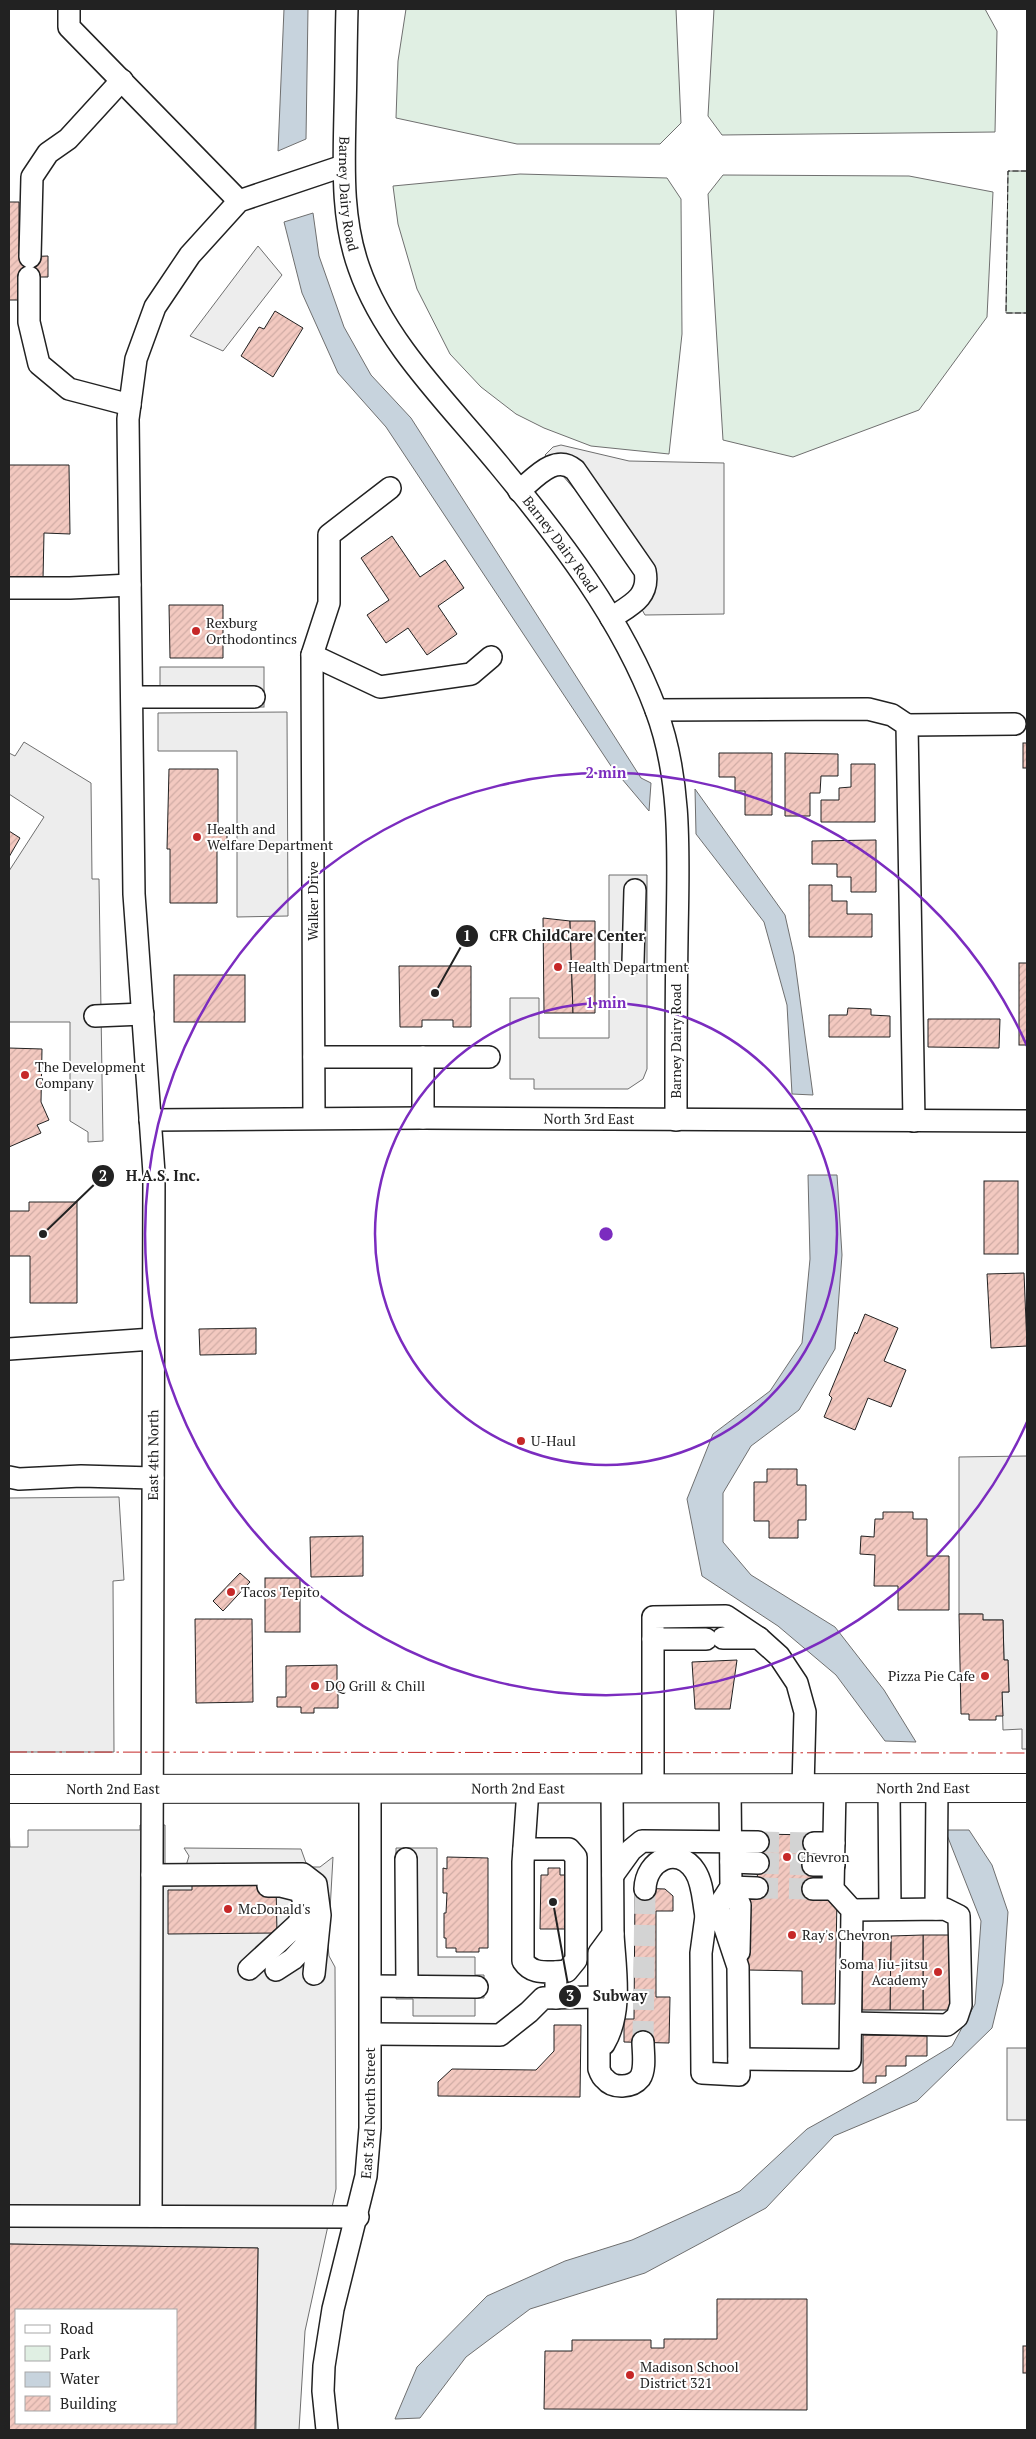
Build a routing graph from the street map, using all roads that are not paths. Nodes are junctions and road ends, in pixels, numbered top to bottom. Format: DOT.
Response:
graph roads {
  1 [pos="69,9"];
  2 [pos="347,9"];
  3 [pos="122,80"];
  4 [pos="343,166"];
  5 [pos="239,201"];
  6 [pos="130,405"];
  7 [pos="390,488"];
  8 [pos="519,491"];
  9 [pos="130,585"];
  10 [pos="9,588"];
  11 [pos="611,618"];
  12 [pos="312,654"];
  13 [pos="491,657"];
  14 [pos="132,697"];
  15 [pos="254,697"];
  16 [pos="656,710"];
  17 [pos="907,724"];
  18 [pos="1015,724"];
  19 [pos="635,890"];
  20 [pos="633,962"];
  21 [pos="143,1014"];
  22 [pos="95,1016"];
  23 [pos="314,1057"];
  24 [pos="423,1057"];
  25 [pos="489,1057"];
  26 [pos="314,1118"];
  27 [pos="423,1118"];
  28 [pos="150,1120"];
  29 [pos="676,1120"];
  30 [pos="914,1121"];
  31 [pos="1027,1121"];
  32 [pos="153,1339"];
  33 [pos="9,1349"];
  34 [pos="9,1477"];
  35 [pos="153,1478"];
  36 [pos="759,1638"];
  37 [pos="654,1639"];
  38 [pos="612,1788"];
  39 [pos="654,1788"];
  40 [pos="730,1788"];
  41 [pos="803,1788"];
  42 [pos="835,1788"];
  43 [pos="889,1788"];
  44 [pos="937,1788"];
  45 [pos="1027,1788"];
  46 [pos="9,1789"];
  47 [pos="152,1789"];
  48 [pos="370,1789"];
  49 [pos="528,1789"];
  50 [pos="731,1840"];
  51 [pos="758,1842"];
  52 [pos="524,1849"];
  53 [pos="406,1859"];
  54 [pos="731,1862"];
  55 [pos="758,1863"];
  56 [pos="613,1875"];
  57 [pos="152,1880"];
  58 [pos="731,1888"];
  59 [pos="757,1888"];
  60 [pos="644,1889"];
  61 [pos="305,1908"];
  62 [pos="890,1909"];
  63 [pos="936,1909"];
  64 [pos="852,1910"];
  65 [pos="712,1912"];
  66 [pos="613,1934"];
  67 [pos="738,1967"];
  68 [pos="250,1969"];
  69 [pos="276,1970"];
  70 [pos="556,1972"];
  71 [pos="314,1974"];
  72 [pos="371,1986"];
  73 [pos="407,1986"];
  74 [pos="477,1987"];
  75 [pos="599,1997"];
  76 [pos="556,1998"];
  77 [pos="850,2023"];
  78 [pos="370,2034"];
  79 [pos="643,2042"];
  80 [pos="599,2053"];
  81 [pos="739,2059"];
  82 [pos="9,2216"];
  83 [pos="151,2216"];
  84 [pos="358,2217"];
  85 [pos="327,2430"];
  1 -- 3 [label="street"];
  2 -- 4 [label="street, Barney Dairy Road"];
  3 -- 5 [label="street"];
  3 -- 6 [label="street"];
  4 -- 5 [label="street"];
  4 -- 8 [label="street, Barney Dairy Road"];
  5 -- 6 [label="street, East 4th North"];
  6 -- 9 [label="street, East 4th North"];
  7 -- 12 [label="street, Walker Drive"];
  8 -- 11 [label="street, Barney Dairy Road"];
  8 -- 11 [label="street"];
  9 -- 10 [label="street"];
  9 -- 14 [label="street, East 4th North"];
  11 -- 16 [label="street, Barney Dairy Road"];
  12 -- 13 [label="street"];
  12 -- 23 [label="street, Walker Drive"];
  14 -- 15 [label="street"];
  14 -- 21 [label="street, East 4th North"];
  16 -- 17 [label="street"];
  16 -- 29 [label="street, Barney Dairy Road"];
  17 -- 18 [label="street"];
  17 -- 30 [label="street"];
  19 -- 20 [label="street"];
  21 -- 22 [label="street"];
  21 -- 28 [label="street, East 4th North"];
  23 -- 24 [label="street"];
  23 -- 26 [label="street, Walker Drive"];
  24 -- 25 [label="street"];
  24 -- 27 [label="street"];
  26 -- 27 [label="street, North 3rd East"];
  26 -- 28 [label="street, North 3rd East"];
  27 -- 29 [label="street, North 3rd East"];
  28 -- 32 [label="street, East 4th North"];
  29 -- 30 [label="street, North 3rd East"];
  30 -- 31 [label="street, North 3rd East"];
  32 -- 33 [label="street"];
  32 -- 35 [label="street, East 4th North"];
  34 -- 35 [label="street"];
  35 -- 47 [label="street, East 4th North"];
  36 -- 37 [label="street"];
  36 -- 37 [label="street"];
  36 -- 41 [label="street"];
  37 -- 39 [label="street"];
  38 -- 39 [label="main road, North 2nd East"];
  38 -- 49 [label="main road, North 2nd East"];
  38 -- 56 [label="street"];
  39 -- 40 [label="main road, North 2nd East"];
  40 -- 41 [label="main road, North 2nd East"];
  40 -- 50 [label="street"];
  41 -- 42 [label="main road, North 2nd East"];
  42 -- 43 [label="main road, North 2nd East"];
  42 -- 64 [label="street"];
  43 -- 44 [label="main road, North 2nd East"];
  43 -- 62 [label="street"];
  44 -- 45 [label="main road, North 2nd East"];
  44 -- 63 [label="street"];
  46 -- 47 [label="main road, North 2nd East"];
  47 -- 48 [label="main road, North 2nd East"];
  47 -- 57 [label="street, East 4th North"];
  48 -- 49 [label="main road, North 2nd East"];
  48 -- 72 [label="street, East 3rd North Street"];
  49 -- 52 [label="street"];
  50 -- 51 [label="street"];
  50 -- 54 [label="street"];
  50 -- 56 [label="street"];
  52 -- 70 [label="street"];
  52 -- 70 [label="street"];
  53 -- 73 [label="street"];
  54 -- 55 [label="street"];
  54 -- 58 [label="street"];
  56 -- 66 [label="street"];
  57 -- 61 [label="street"];
  57 -- 71 [label="street"];
  57 -- 83 [label="street, East 4th North"];
  58 -- 59 [label="street"];
  58 -- 65 [label="street"];
  58 -- 67 [label="street"];
  60 -- 65 [label="street"];
  61 -- 68 [label="street"];
  61 -- 69 [label="street"];
  62 -- 63 [label="street"];
  62 -- 64 [label="street"];
  63 -- 77 [label="street"];
  64 -- 77 [label="street"];
  65 -- 67 [label="street"];
  65 -- 81 [label="street"];
  66 -- 75 [label="street"];
  66 -- 80 [label="street"];
  67 -- 81 [label="street"];
  70 -- 76 [label="street"];
  72 -- 73 [label="street"];
  72 -- 78 [label="street, East 3rd North Street"];
  73 -- 74 [label="street"];
  75 -- 76 [label="street"];
  75 -- 80 [label="street"];
  76 -- 78 [label="street"];
  77 -- 81 [label="street"];
  78 -- 84 [label="street, East 3rd North Street"];
  79 -- 80 [label="street"];
  82 -- 83 [label="street"];
  83 -- 84 [label="street"];
  84 -- 85 [label="street, East 3rd North Street"];
}
